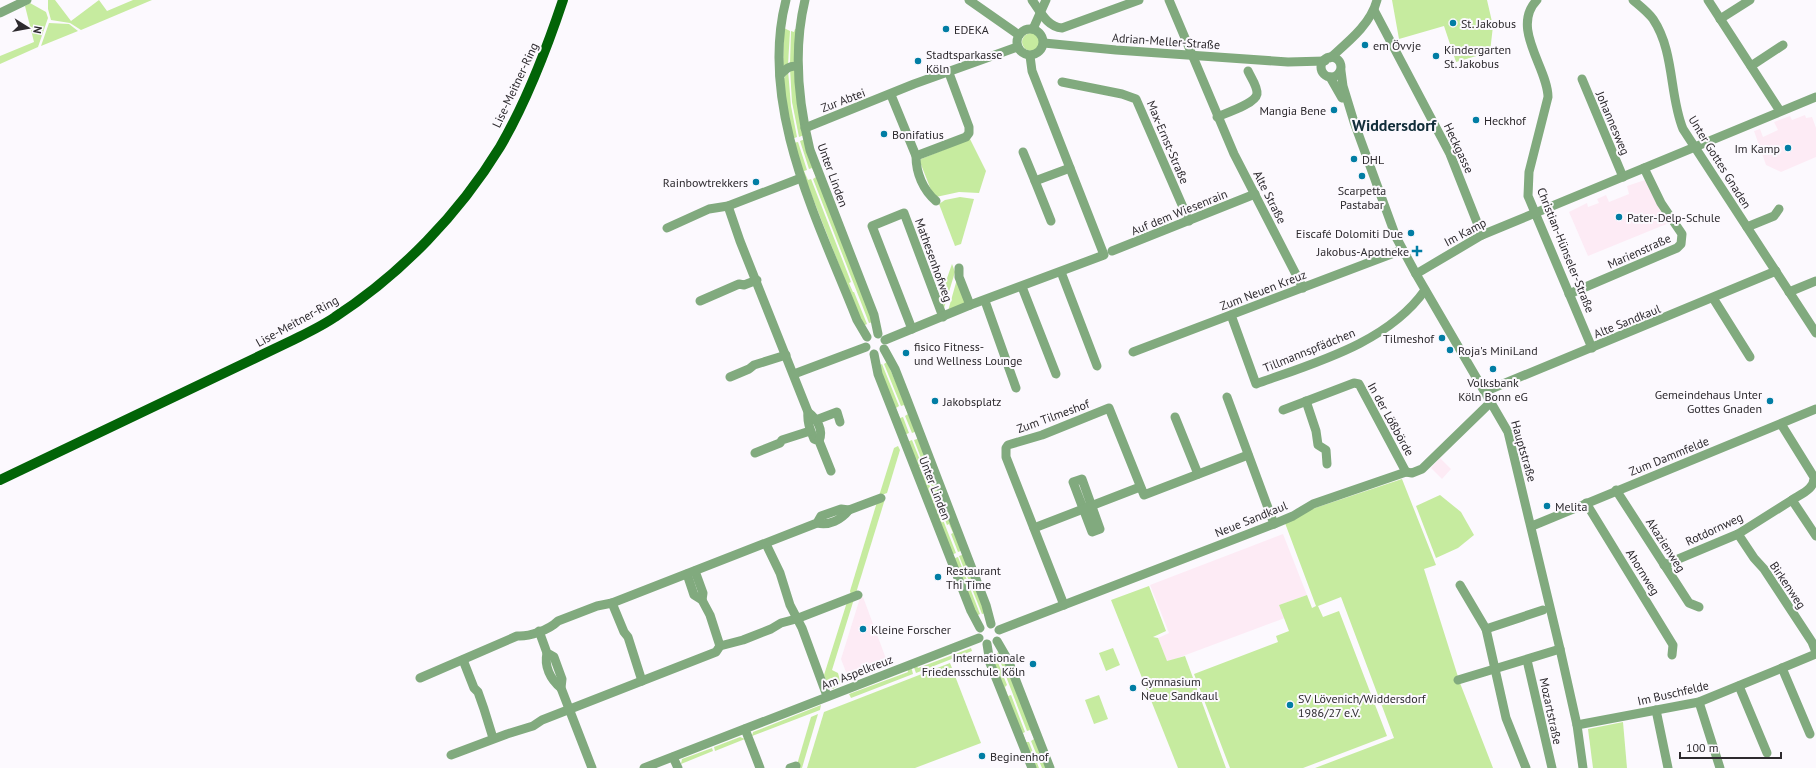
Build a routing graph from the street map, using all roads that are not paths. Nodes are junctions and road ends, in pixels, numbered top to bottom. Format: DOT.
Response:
graph roads {
  1 [pos="27,0"];
  2 [pos="562,0"];
  3 [pos="786,0"];
  4 [pos="805,0"];
  5 [pos="969,0"];
  6 [pos="1032,0"];
  7 [pos="1046,0"];
  8 [pos="1139,0"];
  9 [pos="1169,0"];
  10 [pos="1377,0"];
  11 [pos="1537,0"];
  12 [pos="1634,0"];
  13 [pos="1708,0"];
  14 [pos="1750,0"];
  15 [pos="1374,10"];
  16 [pos="1040,12"];
  17 [pos="0,13"];
  18 [pos="1720,19"];
  19 [pos="1033,29"];
  20 [pos="1019,36"];
  21 [pos="1354,37"];
  22 [pos="1044,43"];
  23 [pos="1783,45"];
  24 [pos="1017,46"];
  25 [pos="1030,56"];
  26 [pos="1193,56"];
  27 [pos="1327,59"];
  28 [pos="1288,62"];
  29 [pos="1751,66"];
  30 [pos="798,67"];
  31 [pos="1341,68"];
  32 [pos="1248,71"];
  33 [pos="949,72"];
  34 [pos="1326,74"];
  35 [pos="780,76"];
  36 [pos="1582,79"];
  37 [pos="1062,82"];
  38 [pos="891,95"];
  39 [pos="1816,97"];
  40 [pos="1780,111"];
  41 [pos="1217,116"];
  42 [pos="1354,122"];
  43 [pos="805,128"];
  44 [pos="1695,147"];
  45 [pos="1024,152"];
  46 [pos="916,156"];
  47 [pos="1070,168"];
  48 [pos="1644,168"];
  49 [pos="1623,177"];
  50 [pos="801,178"];
  51 [pos="1035,181"];
  52 [pos="1255,194"];
  53 [pos="936,201"];
  54 [pos="728,206"];
  55 [pos="1779,209"];
  56 [pos="1536,213"];
  57 [pos="1051,221"];
  58 [pos="1189,221"];
  59 [pos="1747,227"];
  60 [pos="667,228"];
  61 [pos="1482,235"];
  62 [pos="1402,250"];
  63 [pos="1112,251"];
  64 [pos="959,268"];
  65 [pos="1776,271"];
  66 [pos="1061,272"];
  67 [pos="1416,274"];
  68 [pos="757,280"];
  69 [pos="1816,280"];
  70 [pos="1022,287"];
  71 [pos="1303,288"];
  72 [pos="1425,290"];
  73 [pos="1789,292"];
  74 [pos="1569,294"];
  75 [pos="1712,298"];
  76 [pos="700,301"];
  77 [pos="985,301"];
  78 [pos="970,305"];
  79 [pos="1231,315"];
  80 [pos="942,317"];
  81 [pos="912,329"];
  82 [pos="1816,333"];
  83 [pos="878,334"];
  84 [pos="867,337"];
  85 [pos="885,345"];
  86 [pos="866,348"];
  87 [pos="1592,348"];
  88 [pos="1133,352"];
  89 [pos="874,354"];
  90 [pos="786,355"];
  91 [pos="1750,357"];
  92 [pos="1097,366"];
  93 [pos="794,374"];
  94 [pos="1056,374"];
  95 [pos="730,377"];
  96 [pos="1016,388"];
  97 [pos="1486,392"];
  98 [pos="1227,397"];
  99 [pos="1306,401"];
  100 [pos="1492,401"];
  101 [pos="1816,409"];
  102 [pos="1283,410"];
  103 [pos="808,412"];
  104 [pos="1176,417"];
  105 [pos="816,420"];
  106 [pos="840,422"];
  107 [pos="1781,424"];
  108 [pos="810,431"];
  109 [pos="819,441"];
  110 [pos="755,453"];
  111 [pos="1248,455"];
  112 [pos="1327,464"];
  113 [pos="831,471"];
  114 [pos="1406,472"];
  115 [pos="1198,474"];
  116 [pos="0,480"];
  117 [pos="1140,487"];
  118 [pos="1616,490"];
  119 [pos="881,498"];
  120 [pos="1792,500"];
  121 [pos="1586,503"];
  122 [pos="1274,524"];
  123 [pos="1532,526"];
  124 [pos="1034,528"];
  125 [pos="1738,534"];
  126 [pos="1816,536"];
  127 [pos="766,544"];
  128 [pos="1664,565"];
  129 [pos="691,572"];
  130 [pos="1460,585"];
  131 [pos="858,595"];
  132 [pos="612,603"];
  133 [pos="1064,605"];
  134 [pos="1699,606"];
  135 [pos="1543,610"];
  136 [pos="796,619"];
  137 [pos="990,624"];
  138 [pos="1486,629"];
  139 [pos="998,630"];
  140 [pos="539,631"];
  141 [pos="979,633"];
  142 [pos="997,641"];
  143 [pos="987,644"];
  144 [pos="720,646"];
  145 [pos="1560,648"];
  146 [pos="1816,653"];
  147 [pos="1672,655"];
  148 [pos="463,660"];
  149 [pos="1527,660"];
  150 [pos="1494,668"];
  151 [pos="1782,668"];
  152 [pos="420,678"];
  153 [pos="1458,680"];
  154 [pos="642,681"];
  155 [pos="1739,686"];
  156 [pos="827,696"];
  157 [pos="1699,702"];
  158 [pos="569,710"];
  159 [pos="1656,710"];
  160 [pos="1577,726"];
  161 [pos="744,728"];
  162 [pos="1810,734"];
  163 [pos="494,738"];
  164 [pos="1767,753"];
  165 [pos="451,755"];
  166 [pos="673,757"];
  167 [pos="592,768"];
  168 [pos="644,768"];
  169 [pos="678,768"];
  170 [pos="760,768"];
  171 [pos="1032,768"];
  172 [pos="1050,768"];
  173 [pos="1526,768"];
  174 [pos="1552,768"];
  175 [pos="1583,768"];
  176 [pos="1668,768"];
  177 [pos="1720,768"];
  1 -- 17 [label="street"];
  2 -- 116 [label="main road, Lise-Meitner-Ring"];
  3 -- 35 [label="street"];
  4 -- 30 [label="street, Unter Linden"];
  5 -- 20 [label="street"];
  6 -- 16 [label="street"];
  7 -- 16 [label="street"];
  8 -- 16 [label="street"];
  9 -- 26 [label="street, Alte Straße"];
  10 -- 15 [label="street"];
  11 -- 56 [label="street, Christian-Hünseler-Straße"];
  12 -- 44 [label="street, Unter Gottes Gnaden"];
  13 -- 18 [label="street"];
  14 -- 18 [label="street"];
  15 -- 21 [label="street"];
  15 -- 61 [label="street, Heckgasse"];
  16 -- 19 [label="street"];
  18 -- 29 [label="street"];
  19 -- 20 [label="street"];
  19 -- 22 [label="street"];
  20 -- 24 [label="street"];
  21 -- 27 [label="street"];
  21 -- 31 [label="street"];
  22 -- 25 [label="street"];
  22 -- 26 [label="street, Adrian-Meller-Straße"];
  23 -- 29 [label="street"];
  24 -- 25 [label="street"];
  24 -- 33 [label="street, Zur Abtei"];
  25 -- 47 [label="street, Mathesenhofweg"];
  26 -- 28 [label="street, Adrian-Meller-Straße"];
  26 -- 41 [label="street, Alte Straße"];
  27 -- 28 [label="street, Adrian-Meller-Straße"];
  27 -- 31 [label="street"];
  27 -- 34 [label="street"];
  28 -- 34 [label="street, Adrian-Meller-Straße"];
  29 -- 40 [label="street"];
  30 -- 35 [label="street"];
  30 -- 43 [label="street, Unter Linden"];
  31 -- 34 [label="street"];
  31 -- 42 [label="street, Hauptstraße"];
  32 -- 41 [label="street"];
  33 -- 38 [label="street, Zur Abtei"];
  33 -- 46 [label="street"];
  34 -- 42 [label="street, Hauptstraße"];
  35 -- 50 [label="street"];
  36 -- 49 [label="street, Johannesweg"];
  37 -- 58 [label="street, Max-Ernst-Straße"];
  38 -- 43 [label="street, Zur Abtei"];
  38 -- 46 [label="street"];
  39 -- 40 [label="street, Im Kamp"];
  40 -- 44 [label="street, Im Kamp"];
  41 -- 52 [label="street, Alte Straße"];
  42 -- 62 [label="street, Hauptstraße"];
  43 -- 83 [label="street, Unter Linden"];
  44 -- 48 [label="street, Im Kamp"];
  44 -- 59 [label="street, Unter Gottes Gnaden"];
  45 -- 51 [label="street"];
  46 -- 53 [label="street"];
  47 -- 51 [label="street"];
  47 -- 66 [label="street, Mathesenhofweg"];
  48 -- 49 [label="street, Im Kamp"];
  48 -- 74 [label="street, Marienstraße"];
  49 -- 56 [label="street, Im Kamp"];
  50 -- 54 [label="street"];
  50 -- 84 [label="street"];
  51 -- 57 [label="street"];
  52 -- 58 [label="street, Auf dem Wiesenrain"];
  52 -- 71 [label="street, Alte Straße"];
  54 -- 60 [label="street"];
  54 -- 68 [label="street"];
  55 -- 59 [label="street, Unter Gottes Gnaden"];
  56 -- 61 [label="street, Im Kamp"];
  56 -- 74 [label="street, Christian-Hünseler-Straße"];
  58 -- 63 [label="street, Auf dem Wiesenrain"];
  59 -- 65 [label="street, Unter Gottes Gnaden"];
  61 -- 67 [label="street, Im Kamp"];
  62 -- 67 [label="street, Hauptstraße"];
  62 -- 71 [label="street, Zum Neuen Kreuz"];
  64 -- 78 [label="street, Mathesenhofweg"];
  65 -- 73 [label="street, Unter Gottes Gnaden"];
  65 -- 75 [label="street, Alte Sandkaul"];
  66 -- 70 [label="street, Mathesenhofweg"];
  66 -- 92 [label="street"];
  67 -- 72 [label="street, Hauptstraße"];
  68 -- 76 [label="street"];
  68 -- 90 [label="street"];
  69 -- 73 [label="street"];
  70 -- 77 [label="street, Mathesenhofweg"];
  70 -- 94 [label="street"];
  71 -- 79 [label="street, Zum Neuen Kreuz"];
  72 -- 79 [label="street, Tillmannspfädchen"];
  72 -- 97 [label="street, Hauptstraße"];
  73 -- 82 [label="street, Unter Gottes Gnaden"];
  74 -- 87 [label="street, Christian-Hünseler-Straße"];
  75 -- 87 [label="street, Alte Sandkaul"];
  75 -- 91 [label="street"];
  77 -- 78 [label="street, Mathesenhofweg"];
  77 -- 96 [label="street"];
  78 -- 80 [label="street, Mathesenhofweg"];
  79 -- 88 [label="street, Zum Neuen Kreuz"];
  80 -- 81 [label="street, Mathesenhofweg"];
  80 -- 81 [label="street, Mathesenhofweg"];
  81 -- 85 [label="street, Mathesenhofweg"];
  83 -- 84 [label="street"];
  83 -- 85 [label="street"];
  84 -- 86 [label="street"];
  85 -- 89 [label="street"];
  85 -- 137 [label="street, Unter Linden"];
  86 -- 89 [label="street"];
  86 -- 93 [label="street"];
  87 -- 97 [label="street, Alte Sandkaul"];
  89 -- 141 [label="street, Unter Linden"];
  90 -- 93 [label="street"];
  90 -- 95 [label="street"];
  93 -- 103 [label="street"];
  97 -- 100 [label="street, Hauptstraße"];
  98 -- 111 [label="street"];
  99 -- 102 [label="street, In der Lößbörde"];
  99 -- 112 [label="street"];
  99 -- 114 [label="street, In der Lößbörde"];
  100 -- 114 [label="street, Neue Sandkaul"];
  100 -- 123 [label="street, Hauptstraße"];
  101 -- 107 [label="street, Zum Dammfelde"];
  103 -- 105 [label="street"];
  103 -- 108 [label="street"];
  104 -- 115 [label="street"];
  105 -- 106 [label="street"];
  105 -- 109 [label="street"];
  107 -- 118 [label="street, Zum Dammfelde"];
  107 -- 120 [label="street, Rotdornweg"];
  108 -- 109 [label="street"];
  108 -- 110 [label="street"];
  109 -- 113 [label="street"];
  111 -- 115 [label="street"];
  111 -- 122 [label="street"];
  114 -- 122 [label="street, Neue Sandkaul"];
  115 -- 117 [label="street"];
  117 -- 124 [label="street"];
  117 -- 124 [label="street, Zum Tilmeshof"];
  118 -- 121 [label="street, Zum Dammfelde"];
  118 -- 128 [label="street, Akazienweg"];
  119 -- 127 [label="street"];
  120 -- 125 [label="street, Rotdornweg"];
  120 -- 126 [label="street"];
  121 -- 123 [label="street, Zum Dammfelde"];
  121 -- 147 [label="street, Ahornweg"];
  122 -- 133 [label="street, Neue Sandkaul"];
  123 -- 145 [label="street, Hauptstraße"];
  124 -- 133 [label="street, Zum Tilmeshof"];
  125 -- 128 [label="street, Rotdornweg"];
  125 -- 146 [label="street, Birkenweg"];
  127 -- 129 [label="street"];
  127 -- 136 [label="street"];
  128 -- 134 [label="street, Akazienweg"];
  129 -- 132 [label="street"];
  129 -- 144 [label="street"];
  130 -- 138 [label="street"];
  131 -- 136 [label="street"];
  132 -- 140 [label="street"];
  132 -- 154 [label="street"];
  133 -- 139 [label="street, Neue Sandkaul"];
  135 -- 138 [label="street"];
  136 -- 144 [label="street"];
  136 -- 156 [label="street"];
  137 -- 139 [label="street"];
  137 -- 141 [label="street"];
  138 -- 150 [label="street"];
  139 -- 142 [label="street"];
  140 -- 148 [label="street"];
  140 -- 158 [label="street"];
  141 -- 143 [label="street"];
  141 -- 156 [label="street, Am Aspelkreuz"];
  142 -- 143 [label="street"];
  142 -- 172 [label="street"];
  143 -- 171 [label="street"];
  144 -- 154 [label="street"];
  145 -- 149 [label="street"];
  145 -- 160 [label="street, Hauptstraße"];
  146 -- 151 [label="street, Im Buschfelde"];
  148 -- 152 [label="street"];
  148 -- 163 [label="street"];
  149 -- 150 [label="street"];
  149 -- 174 [label="street, Mozartstraße"];
  150 -- 153 [label="street"];
  150 -- 173 [label="street"];
  151 -- 155 [label="street, Im Buschfelde"];
  151 -- 162 [label="street"];
  154 -- 158 [label="street"];
  155 -- 157 [label="street, Im Buschfelde"];
  155 -- 164 [label="street"];
  156 -- 161 [label="street, Am Aspelkreuz"];
  157 -- 159 [label="street, Im Buschfelde"];
  157 -- 177 [label="street"];
  158 -- 163 [label="street"];
  158 -- 167 [label="street"];
  159 -- 160 [label="street, Im Buschfelde"];
  159 -- 176 [label="street"];
  160 -- 175 [label="street, Hauptstraße"];
  161 -- 166 [label="street, Am Aspelkreuz"];
  161 -- 170 [label="street"];
  163 -- 165 [label="street"];
  166 -- 168 [label="street, Am Aspelkreuz"];
  166 -- 169 [label="street"];
}
